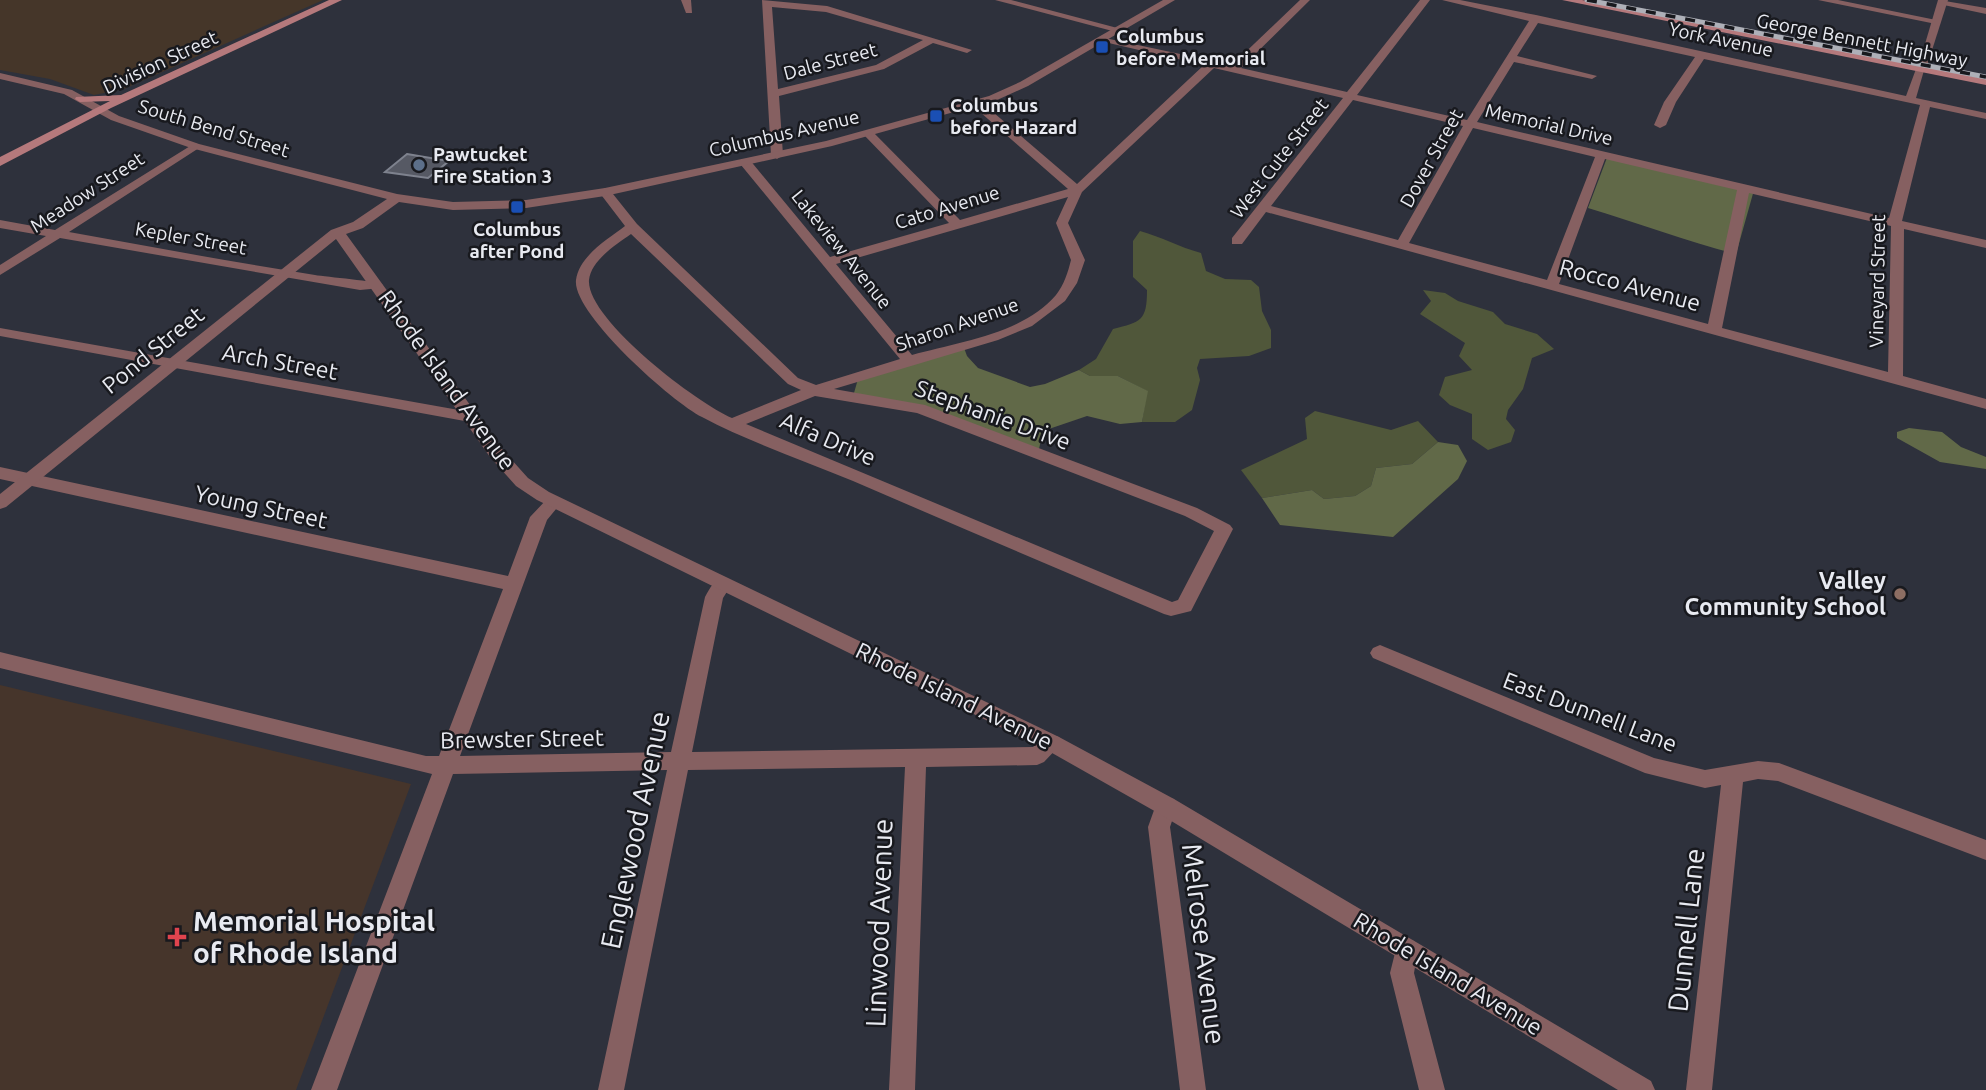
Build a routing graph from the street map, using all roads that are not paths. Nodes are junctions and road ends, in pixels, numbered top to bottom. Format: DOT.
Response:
graph roads {
  1 [pos="337,0"];
  2 [pos="1000,0"];
  3 [pos="1170,0"];
  4 [pos="1305,0"];
  5 [pos="1425,0"];
  6 [pos="1447,0"];
  7 [pos="1567,0"];
  8 [pos="1823,0"];
  9 [pos="1943,1"];
  10 [pos="767,2"];
  11 [pos="1986,10"];
  12 [pos="1536,18"];
  13 [pos="1936,21"];
  14 [pos="1120,30"];
  15 [pos="1104,38"];
  16 [pos="931,40"];
  17 [pos="967,50"];
  18 [pos="1703,53"];
  19 [pos="1511,58"];
  20 [pos="1212,64"];
  21 [pos="1234,69"];
  22 [pos="1921,69"];
  23 [pos="1592,76"];
  24 [pos="3,78"];
  25 [pos="1986,82"];
  26 [pos="773,94"];
  27 [pos="131,95"];
  28 [pos="1349,96"];
  29 [pos="80,99"];
  30 [pos="1909,100"];
  31 [pos="976,103"];
  32 [pos="1926,103"];
  33 [pos="99,110"];
  34 [pos="1986,116"];
  35 [pos="1470,124"];
  36 [pos="1660,125"];
  37 [pos="868,133"];
  38 [pos="195,146"];
  39 [pos="777,155"];
  40 [pos="1601,155"];
  41 [pos="0,162"];
  42 [pos="744,162"];
  43 [pos="1744,187"];
  44 [pos="1077,190"];
  45 [pos="605,192"];
  46 [pos="381,194"];
  47 [pos="397,198"];
  48 [pos="1264,208"];
  49 [pos="956,223"];
  50 [pos="1896,223"];
  51 [pos="0,224"];
  52 [pos="632,227"];
  53 [pos="336,233"];
  54 [pos="58,234"];
  55 [pos="1237,241"];
  56 [pos="1986,244"];
  57 [pos="1402,245"];
  58 [pos="828,262"];
  59 [pos="0,271"];
  60 [pos="284,274"];
  61 [pos="376,285"];
  62 [pos="1551,287"];
  63 [pos="1713,331"];
  64 [pos="0,332"];
  65 [pos="909,361"];
  66 [pos="171,365"];
  67 [pos="1895,380"];
  68 [pos="816,391"];
  69 [pos="1986,404"];
  70 [pos="470,418"];
  71 [pos="735,423"];
  72 [pos="0,473"];
  73 [pos="29,479"];
  74 [pos="0,503"];
  75 [pos="553,503"];
  76 [pos="513,584"];
  77 [pos="723,584"];
  78 [pos="1171,609"];
  79 [pos="1380,653"];
  80 [pos="0,660"];
  81 [pos="1052,743"];
  82 [pos="916,759"];
  83 [pos="680,762"];
  84 [pos="446,764"];
  85 [pos="1733,775"];
  86 [pos="1166,806"];
  87 [pos="1986,850"];
  88 [pos="1406,949"];
  89 [pos="324,1090"];
  90 [pos="611,1090"];
  91 [pos="902,1090"];
  92 [pos="1193,1090"];
  93 [pos="1432,1090"];
  94 [pos="1642,1090"];
  95 [pos="1699,1090"];
  1 -- 27 [label="main road, Division Street"];
  2 -- 14 [label="street"];
  3 -- 14 [label="street, Columbus Avenue"];
  4 -- 21 [label="street"];
  5 -- 28 [label="street, West Cute Street"];
  6 -- 12 [label="street, York Avenue"];
  7 -- 22 [label="main road, George Bennett Highway"];
  8 -- 13 [label="street"];
  9 -- 11 [label="street"];
  9 -- 13 [label="street"];
  10 -- 16 [label="street"];
  10 -- 26 [label="street"];
  12 -- 18 [label="street, York Avenue"];
  12 -- 19 [label="street, Dover Street"];
  13 -- 22 [label="street"];
  14 -- 15 [label="street, Columbus Avenue"];
  15 -- 20 [label="street, Memorial Drive"];
  15 -- 31 [label="street, Columbus Avenue"];
  16 -- 17 [label="street"];
  16 -- 26 [label="street, Dale Street"];
  18 -- 30 [label="street, York Avenue"];
  18 -- 36 [label="street"];
  19 -- 23 [label="street"];
  19 -- 35 [label="street, Dover Street"];
  20 -- 21 [label="street, Memorial Drive"];
  20 -- 44 [label="street, Sharon Avenue"];
  21 -- 28 [label="street, Memorial Drive"];
  22 -- 25 [label="main road, George Bennett Highway"];
  22 -- 30 [label="street"];
  24 -- 29 [label="street, South Bend Street"];
  26 -- 39 [label="street"];
  27 -- 29 [label="main road"];
  27 -- 33 [label="main road, Division Street"];
  28 -- 35 [label="street, Memorial Drive"];
  28 -- 48 [label="street, West Cute Street"];
  29 -- 33 [label="street, South Bend Street"];
  30 -- 32 [label="street, York Avenue"];
  31 -- 37 [label="street, Columbus Avenue"];
  31 -- 44 [label="street"];
  32 -- 34 [label="street, York Avenue"];
  32 -- 50 [label="street, Vineyard Street"];
  33 -- 38 [label="street, South Bend Street"];
  33 -- 41 [label="main road, Division Street"];
  35 -- 40 [label="street, Memorial Drive"];
  35 -- 57 [label="street, Dover Street"];
  37 -- 39 [label="street, Columbus Avenue"];
  37 -- 49 [label="street"];
  38 -- 46 [label="street, South Bend Street"];
  38 -- 54 [label="street, Meadow Street"];
  39 -- 42 [label="street, Columbus Avenue"];
  40 -- 43 [label="street, Memorial Drive"];
  40 -- 62 [label="street"];
  42 -- 45 [label="street, Columbus Avenue"];
  42 -- 58 [label="street, Lakeview Avenue"];
  43 -- 50 [label="street, Memorial Drive"];
  43 -- 63 [label="street"];
  44 -- 49 [label="street, Cato Avenue"];
  44 -- 65 [label="street, Sharon Avenue"];
  45 -- 47 [label="street, Columbus Avenue"];
  45 -- 52 [label="street, Stephanie Drive"];
  46 -- 47 [label="street, Columbus Avenue"];
  46 -- 53 [label="street, Pond Street"];
  47 -- 53 [label="street, Pond Street"];
  48 -- 55 [label="street, West Cute Street"];
  48 -- 57 [label="street, Rocco Avenue"];
  49 -- 58 [label="street, Cato Avenue"];
  50 -- 56 [label="street, Memorial Drive"];
  50 -- 67 [label="street, Vineyard Street"];
  51 -- 54 [label="street, Kepler Street"];
  52 -- 68 [label="street, Stephanie Drive"];
  52 -- 71 [label="street, Alfa Drive"];
  53 -- 60 [label="street, Pond Street"];
  53 -- 61 [label="street, Rhode Island Avenue"];
  54 -- 59 [label="street, Meadow Street"];
  54 -- 60 [label="street, Kepler Street"];
  57 -- 62 [label="street, Rocco Avenue"];
  58 -- 65 [label="street, Lakeview Avenue"];
  60 -- 61 [label="street, Kepler Street"];
  60 -- 66 [label="street, Pond Street"];
  61 -- 70 [label="street, Rhode Island Avenue"];
  62 -- 63 [label="street, Rocco Avenue"];
  63 -- 67 [label="street, Rocco Avenue"];
  64 -- 66 [label="street, Arch Street"];
  65 -- 68 [label="street, Sharon Avenue"];
  66 -- 70 [label="street, Arch Street"];
  66 -- 73 [label="street, Pond Street"];
  67 -- 69 [label="street, Rocco Avenue"];
  68 -- 71 [label="street, Sharon Avenue"];
  68 -- 78 [label="street, Stephanie Drive"];
  70 -- 75 [label="street, Rhode Island Avenue"];
  71 -- 78 [label="street, Alfa Drive"];
  72 -- 73 [label="street, Young Street"];
  73 -- 74 [label="street, Pond Street"];
  73 -- 76 [label="street, Young Street"];
  75 -- 76 [label="street"];
  75 -- 77 [label="street, Rhode Island Avenue"];
  76 -- 84 [label="street"];
  77 -- 81 [label="street, Rhode Island Avenue"];
  77 -- 83 [label="street, Englewood Avenue"];
  79 -- 85 [label="street, East Dunnell Lane"];
  80 -- 84 [label="street, Brewster Street"];
  81 -- 82 [label="street, Brewster Street"];
  81 -- 86 [label="street, Rhode Island Avenue"];
  82 -- 83 [label="street, Brewster Street"];
  82 -- 91 [label="street, Linwood Avenue"];
  83 -- 84 [label="street, Brewster Street"];
  83 -- 90 [label="street, Englewood Avenue"];
  84 -- 89 [label="street"];
  85 -- 87 [label="street, East Dunnell Lane"];
  85 -- 95 [label="street, Dunnell Lane"];
  86 -- 88 [label="street, Rhode Island Avenue"];
  86 -- 92 [label="street, Melrose Avenue"];
  88 -- 93 [label="street"];
  88 -- 94 [label="street, Rhode Island Avenue"];
}
